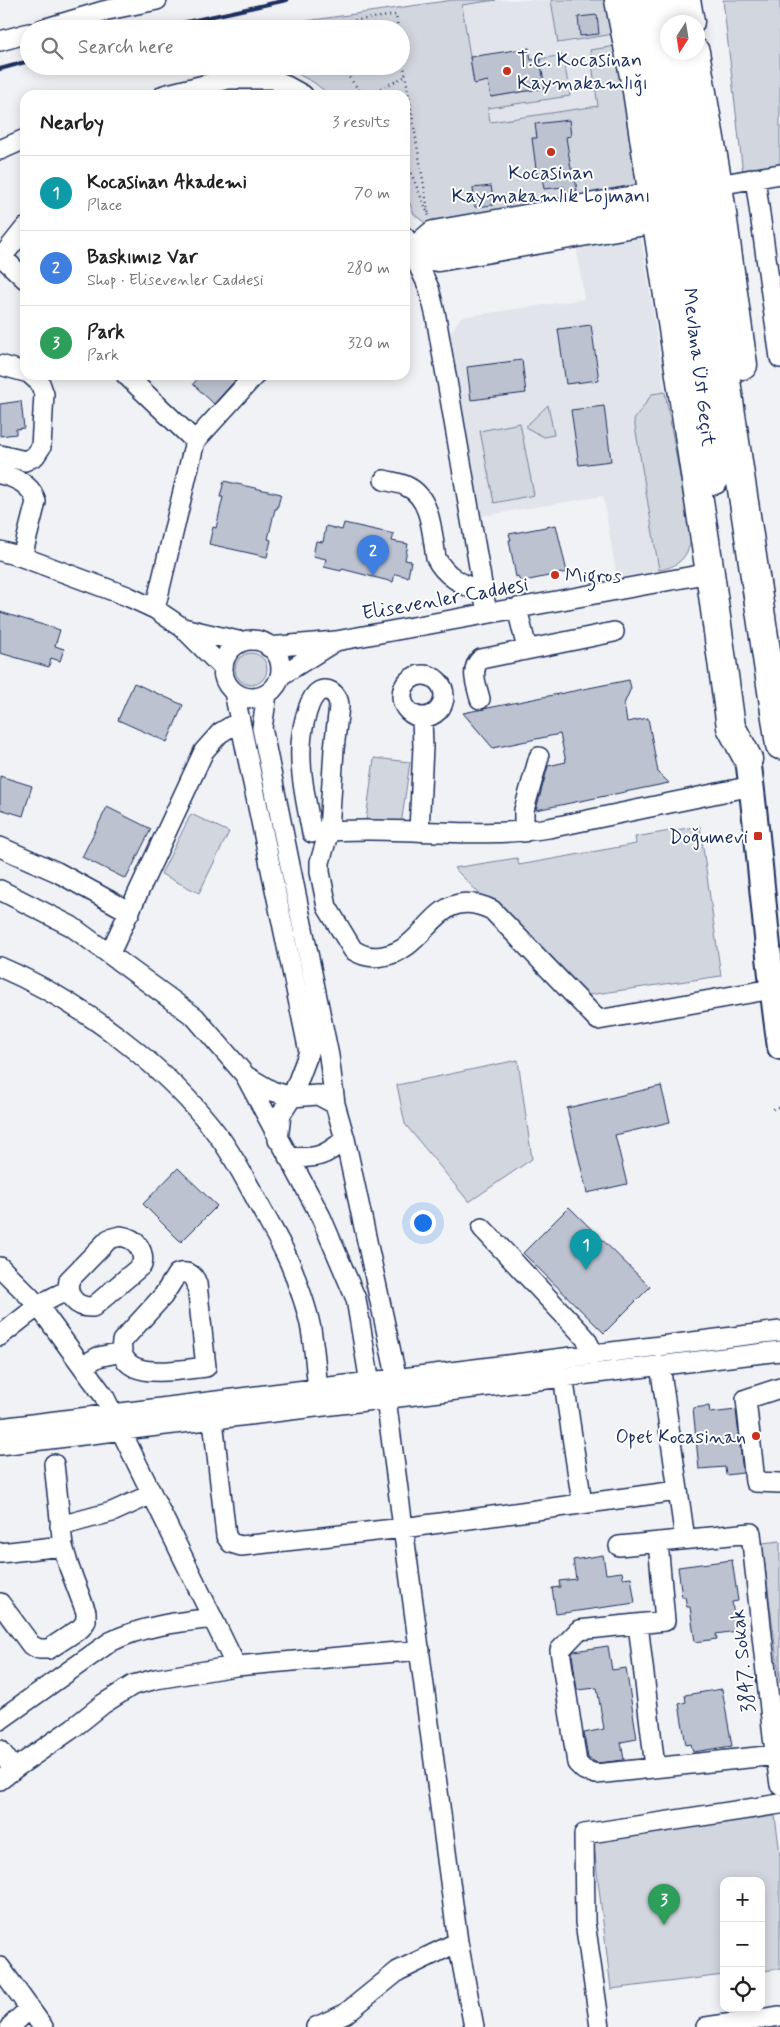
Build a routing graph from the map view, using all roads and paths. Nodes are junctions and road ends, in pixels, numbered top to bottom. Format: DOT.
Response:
graph roads {
  1 [pos="157,0"];
  2 [pos="619,0"];
  3 [pos="642,0"];
  4 [pos="663,0"];
  5 [pos="686,0"];
  6 [pos="102,6"];
  7 [pos="666,15"];
  8 [pos="689,15"];
  9 [pos="66,20"];
  10 [pos="359,20"];
  11 [pos="397,20"];
  12 [pos="20,35"];
  13 [pos="0,41"];
  14 [pos="673,60"];
  15 [pos="696,60"];
  16 [pos="346,75"];
  17 [pos="406,76"];
  18 [pos="276,87"];
  19 [pos="184,90"];
  20 [pos="361,90"];
  21 [pos="376,90"];
  22 [pos="408,90"];
  23 [pos="410,100"];
  24 [pos="20,141"];
  25 [pos="0,150"];
  26 [pos="410,171"];
  27 [pos="780,174"];
  28 [pos="755,178"];
  29 [pos="718,185"];
  30 [pos="654,208"];
  31 [pos="20,234"];
  32 [pos="410,245"];
  33 [pos="410,247"];
  34 [pos="1,256"];
  35 [pos="20,274"];
  36 [pos="780,358"];
  37 [pos="0,365"];
  38 [pos="20,371"];
  39 [pos="37,380"];
  40 [pos="131,380"];
  41 [pos="250,380"];
  42 [pos="195,441"];
  43 [pos="0,455"];
  44 [pos="0,474"];
  45 [pos="384,480"];
  46 [pos="0,551"];
  47 [pos="22,557"];
  48 [pos="710,573"];
  49 [pos="484,594"];
  50 [pos="517,608"];
  51 [pos="155,609"];
  52 [pos="487,613"];
  53 [pos="183,628"];
  54 [pos="614,632"];
  55 [pos="780,638"];
  56 [pos="336,640"];
  57 [pos="242,642"];
  58 [pos="269,647"];
  59 [pos="527,649"];
  60 [pos="222,667"];
  61 [pos="280,676"];
  62 [pos="234,692"];
  63 [pos="266,694"];
  64 [pos="480,699"];
  65 [pos="422,717"];
  66 [pos="240,721"];
  67 [pos="779,738"];
  68 [pos="747,747"];
  69 [pos="539,757"];
  70 [pos="752,786"];
  71 [pos="419,831"];
  72 [pos="321,832"];
  73 [pos="524,832"];
  74 [pos="284,837"];
  75 [pos="0,847"];
  76 [pos="0,890"];
  77 [pos="130,912"];
  78 [pos="110,953"];
  79 [pos="0,967"];
  80 [pos="772,989"];
  81 [pos="780,1048"];
  82 [pos="245,1075"];
  83 [pos="292,1097"];
  84 [pos="335,1104"];
  85 [pos="780,1108"];
  86 [pos="773,1109"];
  87 [pos="345,1139"];
  88 [pos="278,1140"];
  89 [pos="288,1157"];
  90 [pos="482,1228"];
  91 [pos="0,1267"];
  92 [pos="68,1291"];
  93 [pos="38,1307"];
  94 [pos="780,1331"];
  95 [pos="0,1336"];
  96 [pos="780,1351"];
  97 [pos="122,1352"];
  98 [pos="594,1355"];
  99 [pos="660,1365"];
  100 [pos="83,1366"];
  101 [pos="563,1376"];
  102 [pos="396,1380"];
  103 [pos="370,1383"];
  104 [pos="780,1388"];
  105 [pos="318,1389"];
  106 [pos="386,1399"];
  107 [pos="213,1420"];
  108 [pos="117,1423"];
  109 [pos="0,1428"];
  110 [pos="0,1445"];
  111 [pos="54,1464"];
  112 [pos="780,1483"];
  113 [pos="677,1491"];
  114 [pos="152,1494"];
  115 [pos="582,1503"];
  116 [pos="60,1526"];
  117 [pos="403,1528"];
  118 [pos="686,1539"];
  119 [pos="658,1542"];
  120 [pos="63,1546"];
  121 [pos="619,1546"];
  122 [pos="0,1553"];
  123 [pos="0,1602"];
  124 [pos="213,1618"];
  125 [pos="638,1624"];
  126 [pos="420,1650"];
  127 [pos="236,1666"];
  128 [pos="0,1720"];
  129 [pos="776,1742"];
  130 [pos="0,1750"];
  131 [pos="655,1767"];
  132 [pos="7,1774"];
  133 [pos="780,1785"];
  134 [pos="780,1804"];
  135 [pos="458,1942"];
  136 [pos="0,1967"];
  137 [pos="30,2008"];
  138 [pos="780,2016"];
  139 [pos="348,2020"];
  140 [pos="10,2027"];
  141 [pos="43,2027"];
  142 [pos="316,2027"];
  143 [pos="474,2027"];
  144 [pos="600,2027"];
  145 [pos="706,2027"];
  1 -- 6 [label="street"];
  2 -- 30 [label="highway"];
  3 -- 68 [label="highway, Mevlana Üst Geçit"];
  4 -- 7 [label="highway"];
  5 -- 8 [label="highway"];
  6 -- 9 [label="street"];
  10 -- 11 [label="path"];
  12 -- 13 [label="street"];
  14 -- 67 [label="highway, Mevlana Üst Geçit"];
  15 -- 29 [label="highway"];
  16 -- 20 [label="path"];
  17 -- 21 [label="path"];
  17 -- 22 [label="path"];
  18 -- 19 [label="street"];
  23 -- 26 [label="path"];
  24 -- 25 [label="street"];
  27 -- 28 [label="street"];
  28 -- 29 [label="street"];
  28 -- 36 [label="street"];
  29 -- 55 [label="highway"];
  30 -- 32 [label="highway"];
  30 -- 48 [label="highway"];
  31 -- 34 [label="street"];
  33 -- 49 [label="street"];
  34 -- 35 [label="street"];
  37 -- 38 [label="street"];
  39 -- 43 [label="street"];
  40 -- 42 [label="street"];
  41 -- 42 [label="street"];
  42 -- 51 [label="street"];
  44 -- 47 [label="street"];
  45 -- 49 [label="street"];
  46 -- 47 [label="street"];
  47 -- 51 [label="street"];
  48 -- 50 [label="street, Elisevenler Caddesi"];
  48 -- 68 [label="highway"];
  49 -- 52 [label="street"];
  50 -- 52 [label="street, Elisevenler Caddesi"];
  50 -- 59 [label="street"];
  51 -- 53 [label="street"];
  52 -- 56 [label="street, Elisevenler Caddesi"];
  53 -- 57 [label="street"];
  53 -- 60 [label="street"];
  54 -- 59 [label="street"];
  56 -- 58 [label="street, Elisevenler Caddesi"];
  56 -- 61 [label="street"];
  57 -- 58 [label="street"];
  57 -- 60 [label="street"];
  58 -- 61 [label="street"];
  59 -- 64 [label="street"];
  60 -- 62 [label="street"];
  61 -- 63 [label="street"];
  62 -- 63 [label="street"];
  62 -- 66 [label="street"];
  63 -- 74 [label="street"];
  65 -- 71 [label="street"];
  66 -- 77 [label="street"];
  66 -- 83 [label="street"];
  68 -- 70 [label="main road"];
  69 -- 73 [label="street"];
  70 -- 73 [label="street"];
  70 -- 80 [label="main road"];
  71 -- 72 [label="street"];
  71 -- 73 [label="street"];
  72 -- 72 [label="street"];
  72 -- 74 [label="street"];
  72 -- 80 [label="street"];
  74 -- 84 [label="street"];
  75 -- 77 [label="street"];
  76 -- 78 [label="street"];
  77 -- 78 [label="street"];
  78 -- 82 [label="street"];
  79 -- 105 [label="street"];
  80 -- 81 [label="main road"];
  82 -- 83 [label="street"];
  82 -- 88 [label="street"];
  83 -- 84 [label="street"];
  83 -- 88 [label="street"];
  84 -- 87 [label="street"];
  85 -- 86 [label="path"];
  87 -- 89 [label="street"];
  87 -- 102 [label="street"];
  88 -- 89 [label="street"];
  89 -- 103 [label="street"];
  90 -- 98 [label="street"];
  91 -- 93 [label="street"];
  92 -- 93 [label="street"];
  93 -- 95 [label="street"];
  93 -- 100 [label="street"];
  94 -- 98 [label="street"];
  96 -- 99 [label="street"];
  97 -- 97 [label="street"];
  97 -- 100 [label="street"];
  98 -- 102 [label="street"];
  99 -- 101 [label="street"];
  99 -- 113 [label="street"];
  100 -- 108 [label="street"];
  101 -- 106 [label="street"];
  101 -- 115 [label="street"];
  102 -- 103 [label="street"];
  102 -- 106 [label="street"];
  103 -- 105 [label="street"];
  103 -- 106 [label="street"];
  104 -- 112 [label="street"];
  105 -- 108 [label="street"];
  106 -- 107 [label="street"];
  106 -- 117 [label="street"];
  107 -- 108 [label="street"];
  107 -- 117 [label="street"];
  108 -- 109 [label="street"];
  108 -- 110 [label="street"];
  108 -- 114 [label="street"];
  111 -- 116 [label="street"];
  113 -- 115 [label="street"];
  113 -- 118 [label="street"];
  114 -- 116 [label="street"];
  114 -- 124 [label="street"];
  115 -- 117 [label="street"];
  116 -- 120 [label="street"];
  117 -- 126 [label="street"];
  118 -- 119 [label="street"];
  118 -- 129 [label="street, 3847. Sokak"];
  119 -- 121 [label="street"];
  119 -- 125 [label="street"];
  120 -- 122 [label="street"];
  120 -- 123 [label="street"];
  124 -- 127 [label="street"];
  124 -- 128 [label="street"];
  125 -- 131 [label="street"];
  125 -- 131 [label="street"];
  126 -- 127 [label="street"];
  126 -- 135 [label="street"];
  127 -- 132 [label="street"];
  129 -- 131 [label="street"];
  129 -- 133 [label="street, 3847. Sokak"];
  130 -- 132 [label="street"];
  134 -- 144 [label="street"];
  135 -- 139 [label="street"];
  135 -- 143 [label="street"];
  136 -- 137 [label="street"];
  137 -- 140 [label="street"];
  137 -- 141 [label="street"];
  138 -- 145 [label="street"];
  139 -- 142 [label="street"];
}
